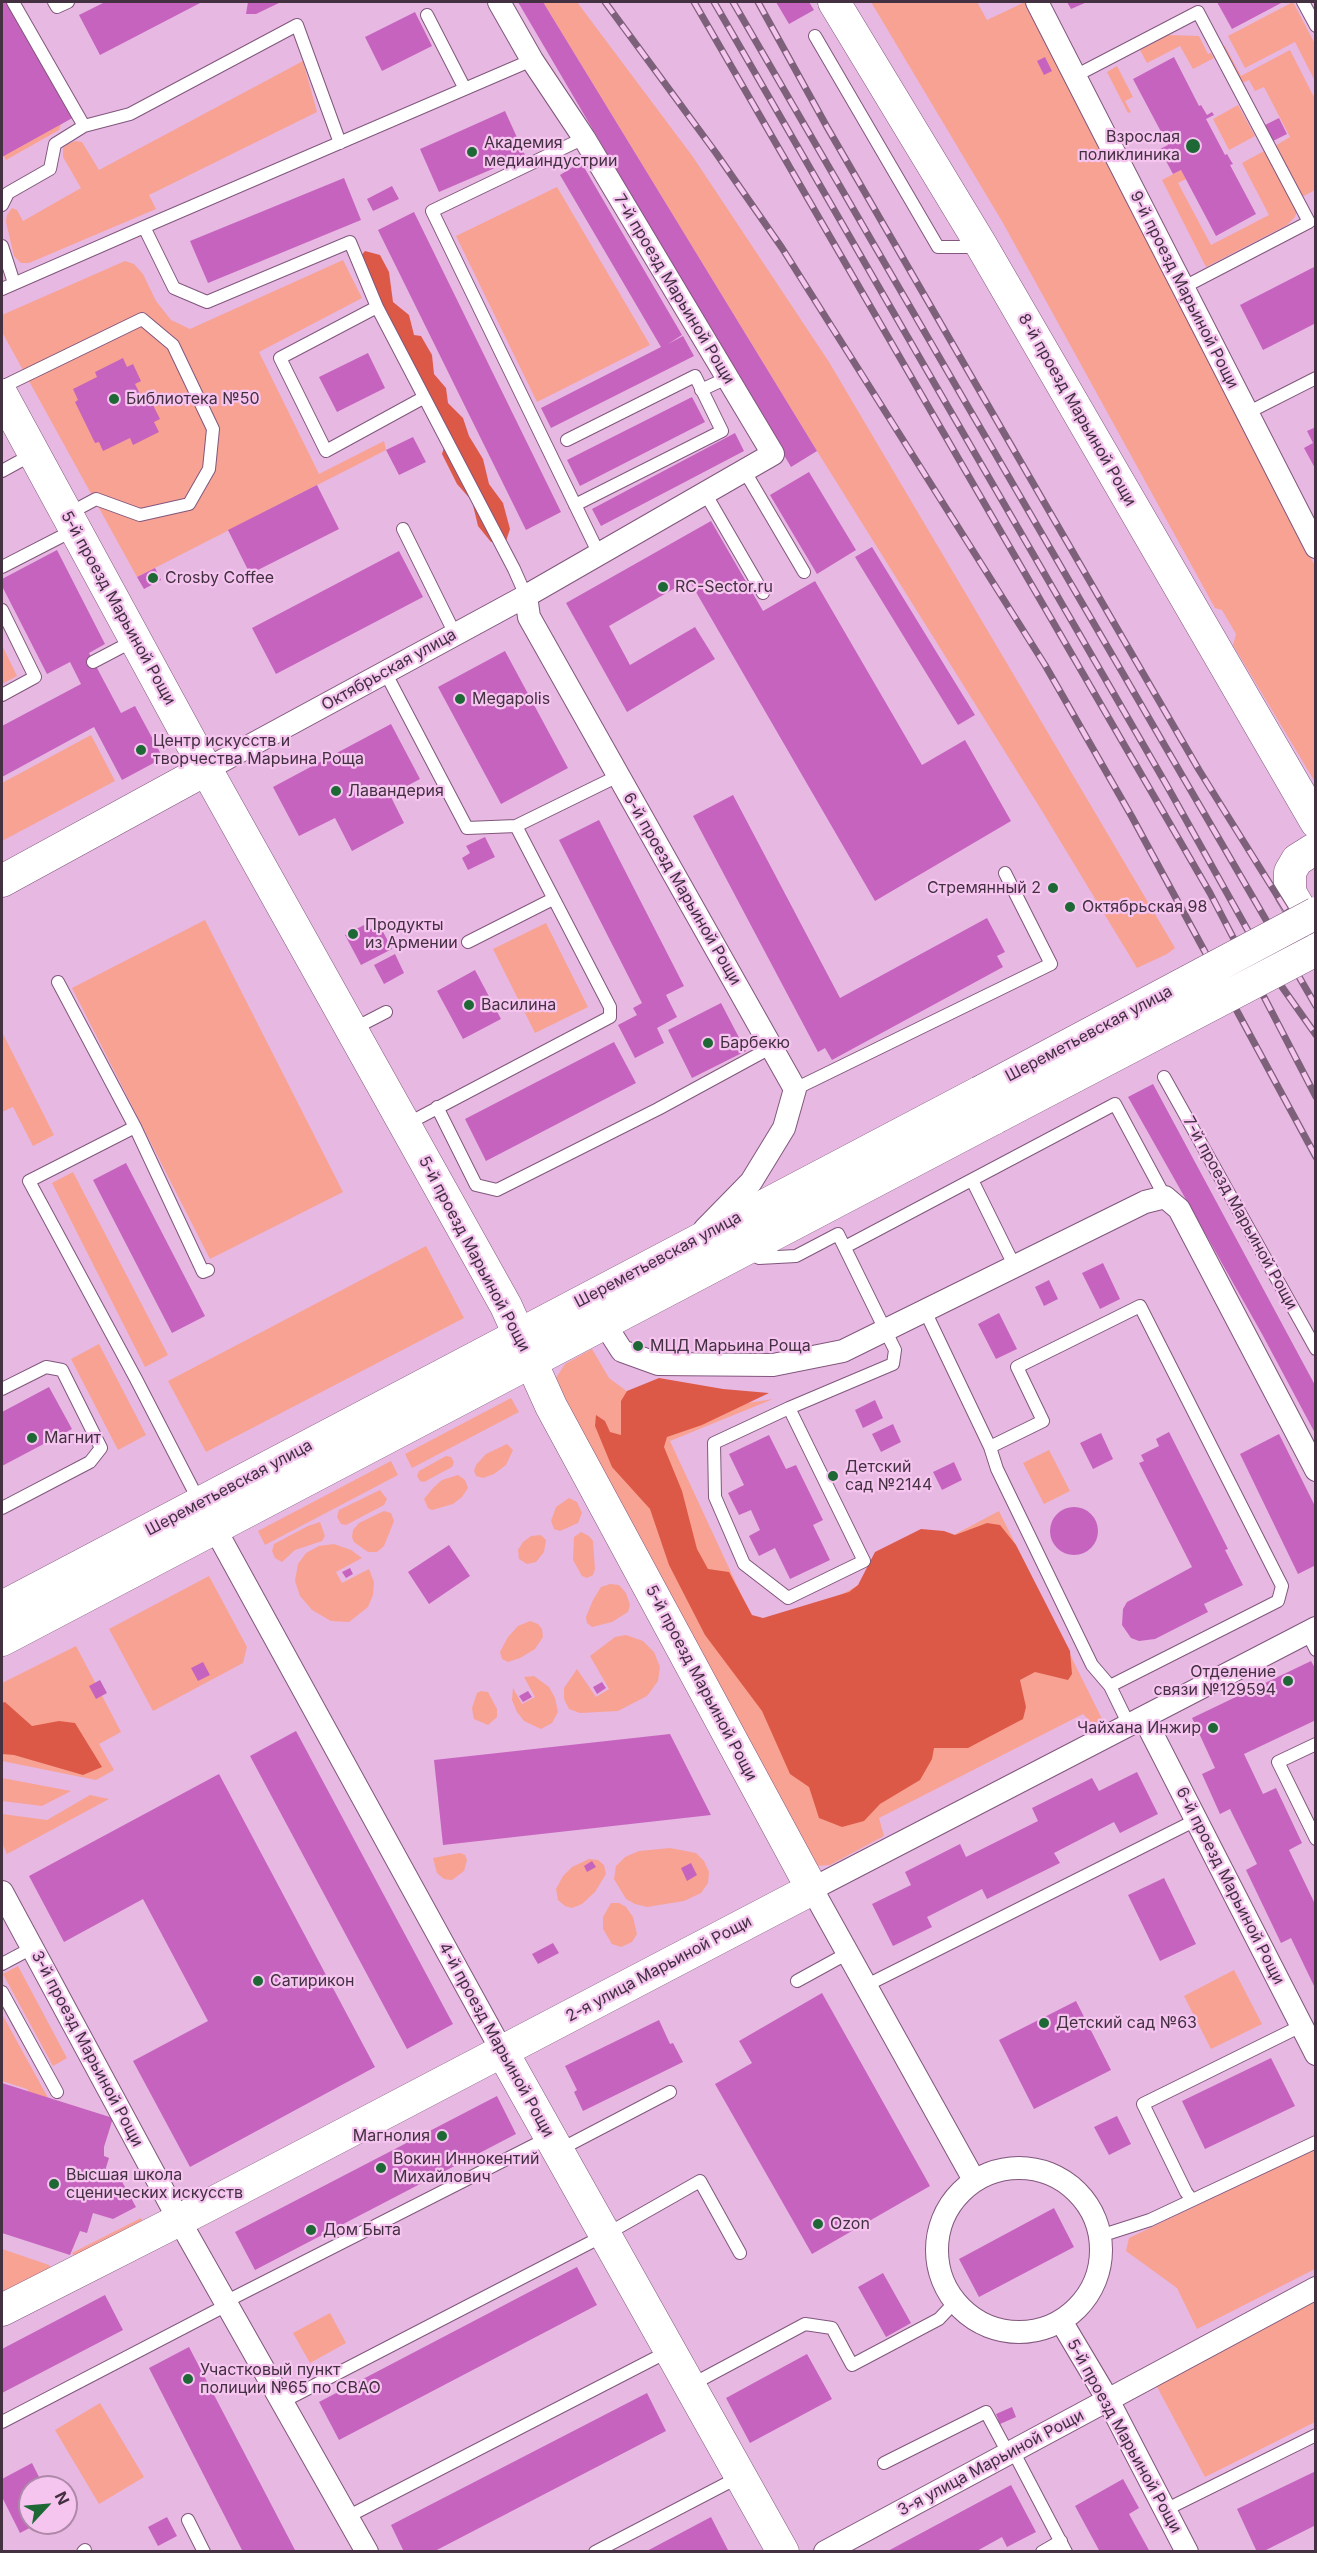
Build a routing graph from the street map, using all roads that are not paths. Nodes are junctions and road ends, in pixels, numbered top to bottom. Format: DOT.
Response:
graph roads {
  1 [pos="13,2"];
  2 [pos="54,2"];
  3 [pos="68,2"];
  4 [pos="499,2"];
  5 [pos="834,2"];
  6 [pos="1037,2"];
  7 [pos="1303,2"];
  8 [pos="427,15"];
  9 [pos="1316,26"];
  10 [pos="815,36"];
  11 [pos="532,60"];
  12 [pos="1076,76"];
  13 [pos="465,89"];
  14 [pos="84,126"];
  15 [pos="584,138"];
  16 [pos="340,143"];
  17 [pos="2,205"];
  18 [pos="144,227"];
  19 [pos="980,243"];
  20 [pos="2,246"];
  21 [pos="14,283"];
  22 [pos="1184,287"];
  23 [pos="2,289"];
  24 [pos="377,307"];
  25 [pos="727,378"];
  26 [pos="1316,378"];
  27 [pos="2,387"];
  28 [pos="701,390"];
  29 [pos="2,395"];
  30 [pos="423,398"];
  31 [pos="1247,413"];
  32 [pos="567,440"];
  33 [pos="34,454"];
  34 [pos="773,454"];
  35 [pos="744,470"];
  36 [pos="2,471"];
  37 [pos="705,493"];
  38 [pos="575,505"];
  39 [pos="71,522"];
  40 [pos="403,530"];
  41 [pos="1316,547"];
  42 [pos="599,554"];
  43 [pos="2,567"];
  44 [pos="804,572"];
  45 [pos="763,593"];
  46 [pos="526,596"];
  47 [pos="2,610"];
  48 [pos="455,634"];
  49 [pos="136,640"];
  50 [pos="93,662"];
  51 [pos="385,672"];
  52 [pos="2,695"];
  53 [pos="207,769"];
  54 [pos="618,776"];
  55 [pos="1316,822"];
  56 [pos="516,826"];
  57 [pos="1316,848"];
  58 [pos="1005,873"];
  59 [pos="2,881"];
  60 [pos="553,899"];
  61 [pos="1316,913"];
  62 [pos="1316,937"];
  63 [pos="468,942"];
  64 [pos="1316,950"];
  65 [pos="58,982"];
  66 [pos="386,1012"];
  67 [pos="353,1029"];
  68 [pos="772,1047"];
  69 [pos="1164,1077"];
  70 [pos="795,1089"];
  71 [pos="988,1105"];
  72 [pos="437,1107"];
  73 [pos="405,1125"];
  74 [pos="135,1127"];
  75 [pos="972,1180"];
  76 [pos="1165,1197"];
  77 [pos="693,1241"];
  78 [pos="845,1247"];
  79 [pos="744,1250"];
  80 [pos="1015,1267"];
  81 [pos="208,1270"];
  82 [pos="925,1311"];
  83 [pos="604,1323"];
  84 [pos="885,1330"];
  85 [pos="525,1348"];
  86 [pos="1316,1349"];
  87 [pos="2,1389"];
  88 [pos="789,1408"];
  89 [pos="990,1447"];
  90 [pos="1316,1470"];
  91 [pos="2,1508"];
  92 [pos="207,1515"];
  93 [pos="2,1607"];
  94 [pos="1313,1637"];
  95 [pos="2,1640"];
  96 [pos="1110,1686"];
  97 [pos="1137,1722"];
  98 [pos="1316,1744"];
  99 [pos="1196,1820"];
  100 [pos="1316,1839"];
  101 [pos="812,1889"];
  102 [pos="2,1892"];
  103 [pos="32,1948"];
  104 [pos="848,1953"];
  105 [pos="2,1964"];
  106 [pos="797,1981"];
  107 [pos="867,1985"];
  108 [pos="2,1992"];
  109 [pos="1301,2026"];
  110 [pos="502,2051"];
  111 [pos="1316,2054"];
  112 [pos="57,2092"];
  113 [pos="670,2092"];
  114 [pos="1316,2142"];
  115 [pos="554,2144"];
  116 [pos="974,2180"];
  117 [pos="1192,2200"];
  118 [pos="179,2220"];
  119 [pos="605,2235"];
  120 [pos="1100,2236"];
  121 [pos="740,2253"];
  122 [pos="1316,2288"];
  123 [pos="955,2302"];
  124 [pos="226,2303"];
  125 [pos="2,2310"];
  126 [pos="1061,2321"];
  127 [pos="670,2350"];
  128 [pos="690,2386"];
  129 [pos="1107,2400"];
  130 [pos="282,2402"];
  131 [pos="2,2422"];
  132 [pos="1316,2435"];
  133 [pos="1011,2452"];
  134 [pos="884,2463"];
  135 [pos="740,2477"];
  136 [pos="1165,2510"];
  137 [pos="347,2517"];
  138 [pos="188,2520"];
  139 [pos="1064,2546"];
  140 [pos="204,2552"];
  141 [pos="367,2552"];
  142 [pos="595,2552"];
  143 [pos="783,2552"];
  144 [pos="825,2552"];
  145 [pos="1042,2552"];
  146 [pos="1186,2552"];
  1 -- 14 [label="lane"];
  2 -- 3 [label="lane"];
  4 -- 11 [label="street, 7-й проезд Марьиной Рощи"];
  5 -- 19 [label="street, 8-й проезд Марьиной Рощи"];
  6 -- 12 [label="street, 9-й проезд Марьиной Рощи"];
  7 -- 9 [label="lane"];
  8 -- 13 [label="lane"];
  10 -- 19 [label="lane"];
  11 -- 13 [label="lane"];
  11 -- 15 [label="street, 7-й проезд Марьиной Рощи"];
  12 -- 22 [label="street, 9-й проезд Марьиной Рощи"];
  12 -- 22 [label="lane"];
  13 -- 16 [label="lane"];
  14 -- 16 [label="lane"];
  14 -- 17 [label="lane"];
  15 -- 25 [label="street, 7-й проезд Марьиной Рощи"];
  15 -- 38 [label="lane"];
  16 -- 18 [label="lane"];
  18 -- 21 [label="lane"];
  18 -- 24 [label="lane"];
  19 -- 55 [label="street, 8-й проезд Марьиной Рощи"];
  20 -- 21 [label="lane"];
  21 -- 23 [label="lane"];
  22 -- 31 [label="street, 9-й проезд Марьиной Рощи"];
  24 -- 30 [label="lane"];
  24 -- 30 [label="lane"];
  25 -- 28 [label="lane"];
  25 -- 34 [label="street, 7-й проезд Марьиной Рощи"];
  26 -- 31 [label="lane"];
  27 -- 39 [label="lane"];
  28 -- 32 [label="lane"];
  28 -- 38 [label="lane"];
  29 -- 33 [label="street, 5-й проезд Марьиной Рощи"];
  30 -- 46 [label="lane"];
  31 -- 41 [label="street, 9-й проезд Марьиной Рощи"];
  33 -- 36 [label="lane"];
  33 -- 39 [label="street, 5-й проезд Марьиной Рощи"];
  34 -- 35 [label="street, Октябрьская улица"];
  35 -- 37 [label="street, Октябрьская улица"];
  35 -- 44 [label="lane"];
  37 -- 42 [label="street, Октябрьская улица"];
  37 -- 45 [label="lane"];
  38 -- 42 [label="lane"];
  39 -- 43 [label="lane"];
  39 -- 49 [label="street, 5-й проезд Марьиной Рощи"];
  40 -- 48 [label="lane"];
  42 -- 46 [label="street, Октябрьская улица"];
  46 -- 48 [label="street, Октябрьская улица"];
  46 -- 54 [label="street, 6-й проезд Марьиной Рощи"];
  47 -- 52 [label="lane"];
  48 -- 51 [label="street, Октябрьская улица"];
  49 -- 50 [label="lane"];
  49 -- 53 [label="street, 5-й проезд Марьиной Рощи"];
  51 -- 53 [label="street, Октябрьская улица"];
  51 -- 56 [label="lane"];
  53 -- 59 [label="street, Октябрьская улица"];
  53 -- 67 [label="street, 5-й проезд Марьиной Рощи"];
  54 -- 56 [label="lane"];
  54 -- 68 [label="street, 6-й проезд Марьиной Рощи"];
  56 -- 60 [label="lane"];
  57 -- 62 [label="street"];
  58 -- 70 [label="lane"];
  60 -- 63 [label="lane"];
  60 -- 72 [label="lane"];
  61 -- 71 [label="street, Шереметьевская улица, bridge"];
  64 -- 71 [label="street, Шереметьевская улица, bridge"];
  65 -- 74 [label="lane"];
  66 -- 67 [label="lane"];
  67 -- 73 [label="street, 5-й проезд Марьиной Рощи"];
  68 -- 70 [label="street, 6-й проезд Марьиной Рощи"];
  68 -- 72 [label="lane"];
  69 -- 86 [label="lane, 7-й проезд Марьиной Рощи"];
  70 -- 77 [label="street"];
  71 -- 77 [label="street, Шереметьевская улица"];
  71 -- 79 [label="street, Шереметьевская улица"];
  72 -- 73 [label="lane"];
  73 -- 85 [label="street, 5-й проезд Марьиной Рощи"];
  74 -- 81 [label="lane"];
  74 -- 92 [label="lane"];
  75 -- 76 [label="lane"];
  75 -- 78 [label="lane"];
  75 -- 80 [label="lane"];
  76 -- 80 [label="street"];
  76 -- 90 [label="street"];
  77 -- 85 [label="street, Шереметьевская улица"];
  78 -- 79 [label="lane"];
  78 -- 84 [label="lane"];
  79 -- 83 [label="street, Шереметьевская улица"];
  80 -- 82 [label="street"];
  82 -- 84 [label="street"];
  82 -- 89 [label="lane"];
  83 -- 84 [label="street"];
  83 -- 85 [label="street, Шереметьевская улица"];
  84 -- 88 [label="lane"];
  85 -- 92 [label="street, Шереметьевская улица"];
  85 -- 101 [label="street, 5-й проезд Марьиной Рощи"];
  87 -- 91 [label="lane"];
  88 -- 88 [label="lane"];
  89 -- 96 [label="lane"];
  89 -- 96 [label="lane"];
  92 -- 93 [label="street, Шереметьевская улица"];
  92 -- 95 [label="street, Шереметьевская улица"];
  92 -- 110 [label="street, 4-й проезд Марьиной Рощи"];
  94 -- 97 [label="street, 2-я улица Марьиной Рощи"];
  96 -- 97 [label="lane"];
  97 -- 99 [label="street, 6-й проезд Марьиной Рощи"];
  97 -- 101 [label="street, 2-я улица Марьиной Рощи"];
  98 -- 100 [label="lane"];
  99 -- 107 [label="lane"];
  99 -- 109 [label="street, 6-й проезд Марьиной Рощи"];
  101 -- 104 [label="street, 5-й проезд Марьиной Рощи"];
  101 -- 110 [label="street, 2-я улица Марьиной Рощи"];
  102 -- 103 [label="street, 3-й проезд Марьиной Рощи"];
  103 -- 105 [label="lane"];
  103 -- 118 [label="street, 3-й проезд Марьиной Рощи"];
  104 -- 106 [label="lane"];
  104 -- 107 [label="street, 5-й проезд Марьиной Рощи"];
  107 -- 116 [label="street, 5-й проезд Марьиной Рощи"];
  108 -- 112 [label="lane"];
  109 -- 111 [label="street, 6-й проезд Марьиной Рощи"];
  109 -- 117 [label="lane"];
  110 -- 115 [label="street, 4-й проезд Марьиной Рощи"];
  110 -- 118 [label="street, 2-я улица Марьиной Рощи"];
  113 -- 115 [label="lane"];
  114 -- 117 [label="lane"];
  115 -- 119 [label="street, 4-й проезд Марьиной Рощи"];
  115 -- 124 [label="lane"];
  116 -- 120 [label="street, 5-й проезд Марьиной Рощи"];
  116 -- 123 [label="street, 5-й проезд Марьиной Рощи"];
  117 -- 120 [label="lane"];
  118 -- 124 [label="street, 3-й проезд Марьиной Рощи"];
  118 -- 125 [label="street, 2-я улица Марьиной Рощи"];
  119 -- 121 [label="lane"];
  119 -- 127 [label="street, 4-й проезд Марьиной Рощи"];
  119 -- 130 [label="lane"];
  120 -- 126 [label="street, 5-й проезд Марьиной Рощи"];
  122 -- 129 [label="street, 3-я улица Марьиной Рощи"];
  123 -- 126 [label="street, 5-й проезд Марьиной Рощи"];
  123 -- 128 [label="lane"];
  124 -- 130 [label="street, 3-й проезд Марьиной Рощи"];
  124 -- 131 [label="lane"];
  126 -- 129 [label="street, 5-й проезд Марьиной Рощи"];
  127 -- 128 [label="street, 4-й проезд Марьиной Рощи"];
  127 -- 137 [label="lane"];
  128 -- 135 [label="street, 4-й проезд Марьиной Рощи"];
  129 -- 133 [label="street, 3-я улица Марьиной Рощи"];
  129 -- 136 [label="street, 5-й проезд Марьиной Рощи"];
  130 -- 137 [label="street, 3-й проезд Марьиной Рощи"];
  132 -- 136 [label="lane"];
  133 -- 134 [label="lane"];
  133 -- 139 [label="lane"];
  133 -- 144 [label="street, 3-я улица Марьиной Рощи"];
  135 -- 142 [label="lane"];
  135 -- 143 [label="street, 4-й проезд Марьиной Рощи"];
  136 -- 146 [label="street, 5-й проезд Марьиной Рощи"];
  137 -- 141 [label="street, 3-й проезд Марьиной Рощи"];
  138 -- 140 [label="lane"];
  139 -- 145 [label="lane"];
}
